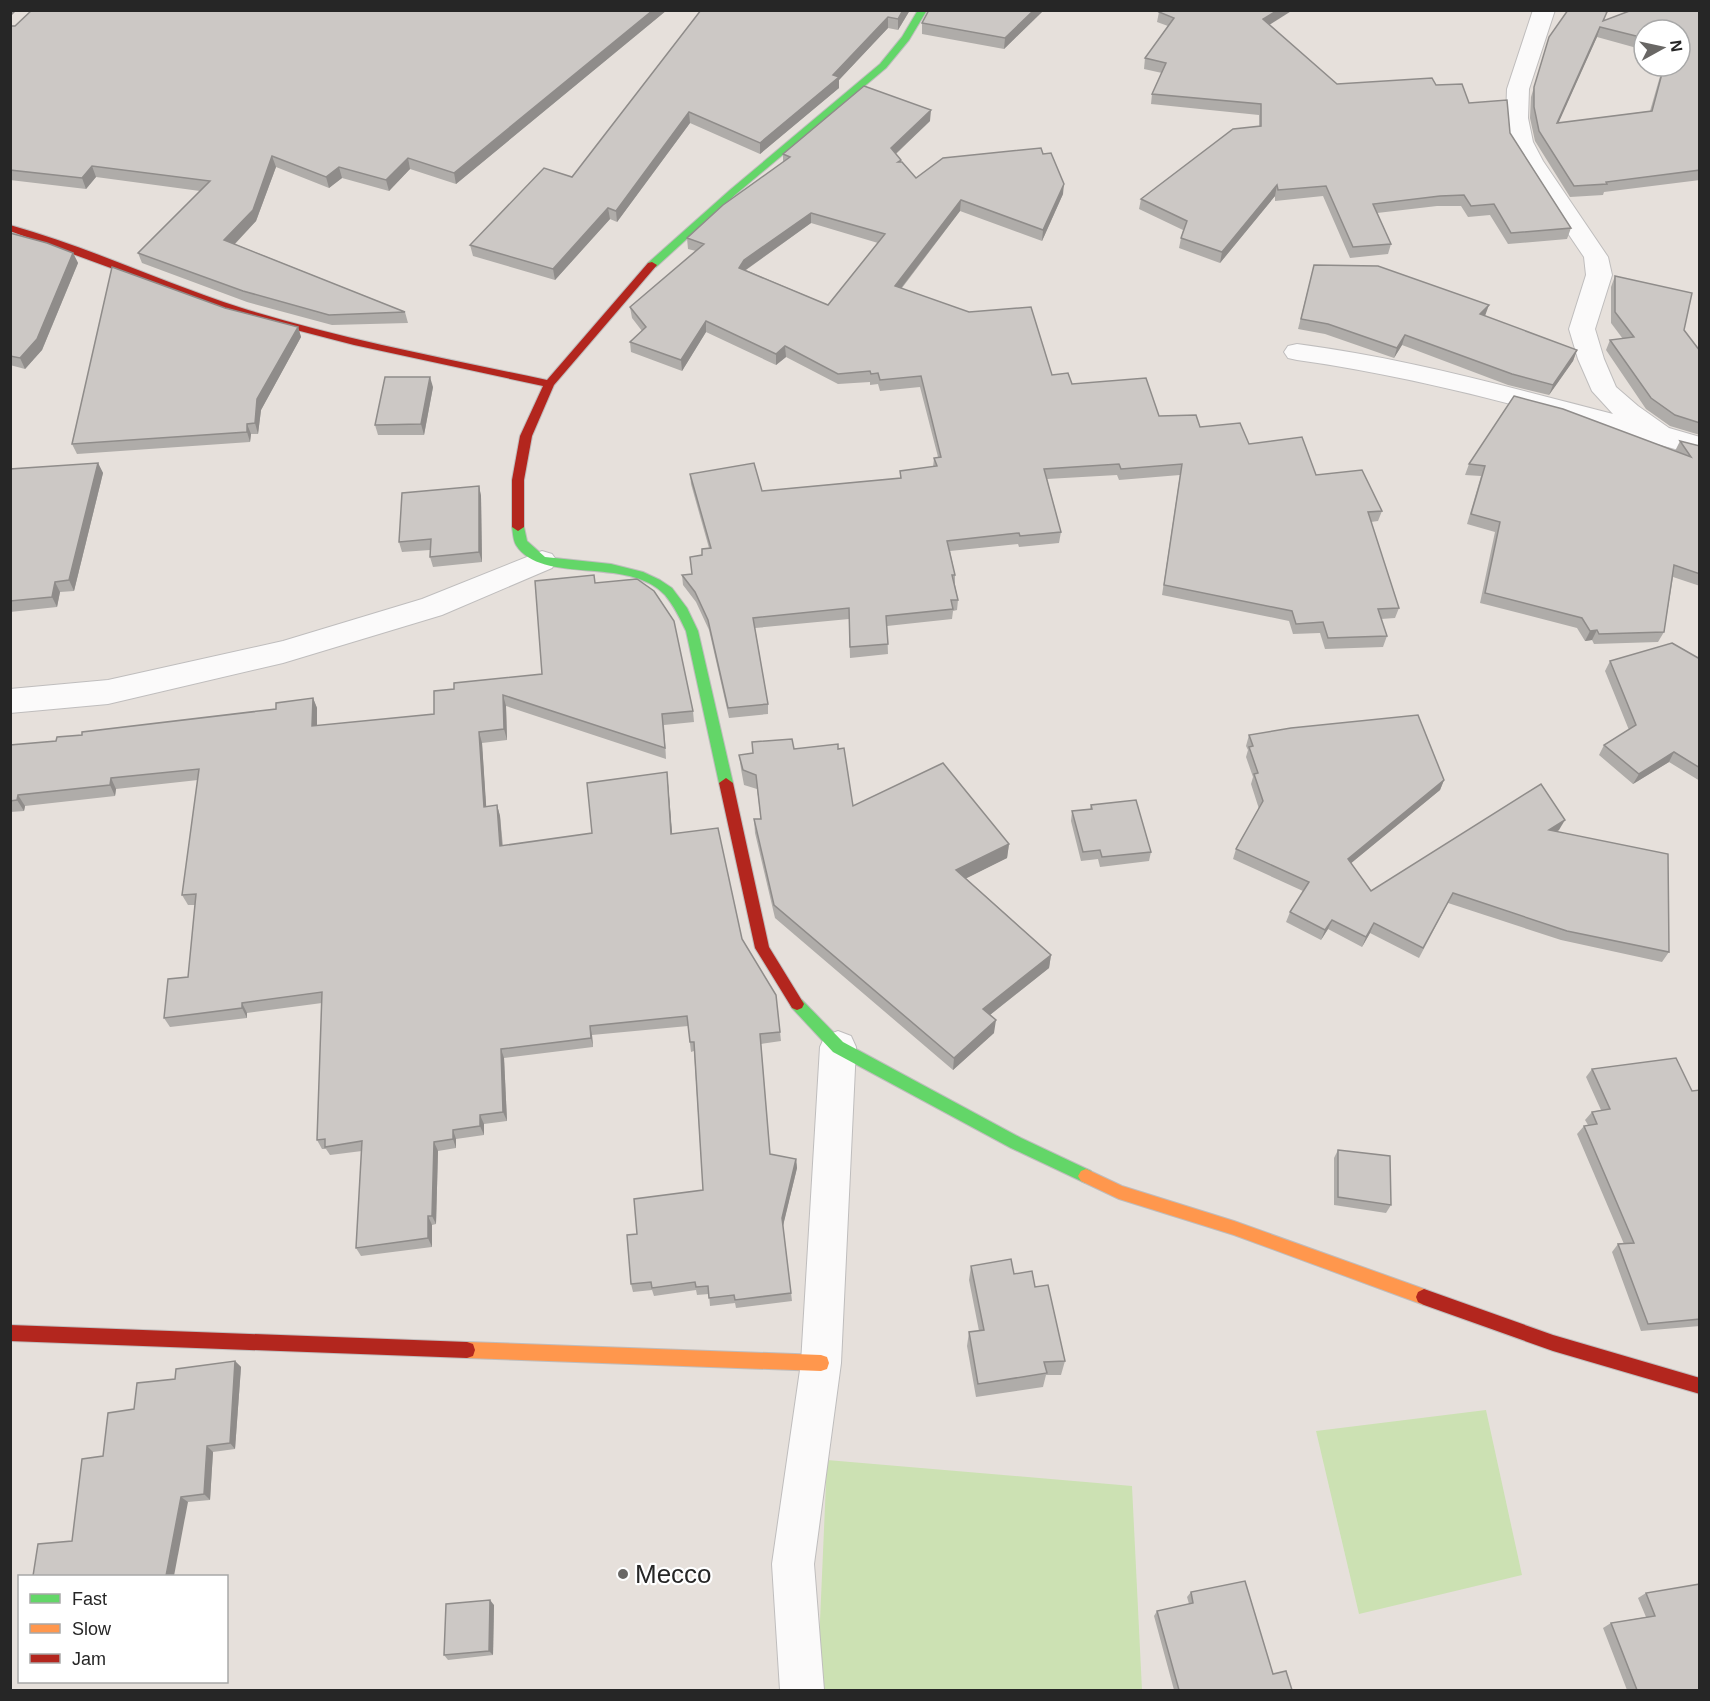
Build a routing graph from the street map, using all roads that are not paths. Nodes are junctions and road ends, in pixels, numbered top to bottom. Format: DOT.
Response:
graph roads {
  1 [pos="923,10"];
  2 [pos="1544,10"];
  3 [pos="10,228"];
  4 [pos="1297,352"];
  5 [pos="549,384"];
  6 [pos="1659,434"];
  7 [pos="1700,447"];
  8 [pos="542,561"];
  9 [pos="13,702"];
  10 [pos="837,1047"];
  11 [pos="10,1333"];
  12 [pos="821,1363"];
  13 [pos="1700,1386"];
  14 [pos="802,1690"];
  1 -- 5 [label="street"];
  2 -- 6 [label="street"];
  3 -- 5 [label="street"];
  4 -- 6 [label="street"];
  5 -- 8 [label="street"];
  6 -- 7 [label="street"];
  8 -- 9 [label="street"];
  8 -- 10 [label="street"];
  10 -- 12 [label="street"];
  10 -- 13 [label="street"];
  11 -- 12 [label="street"];
  12 -- 14 [label="street"];
}
